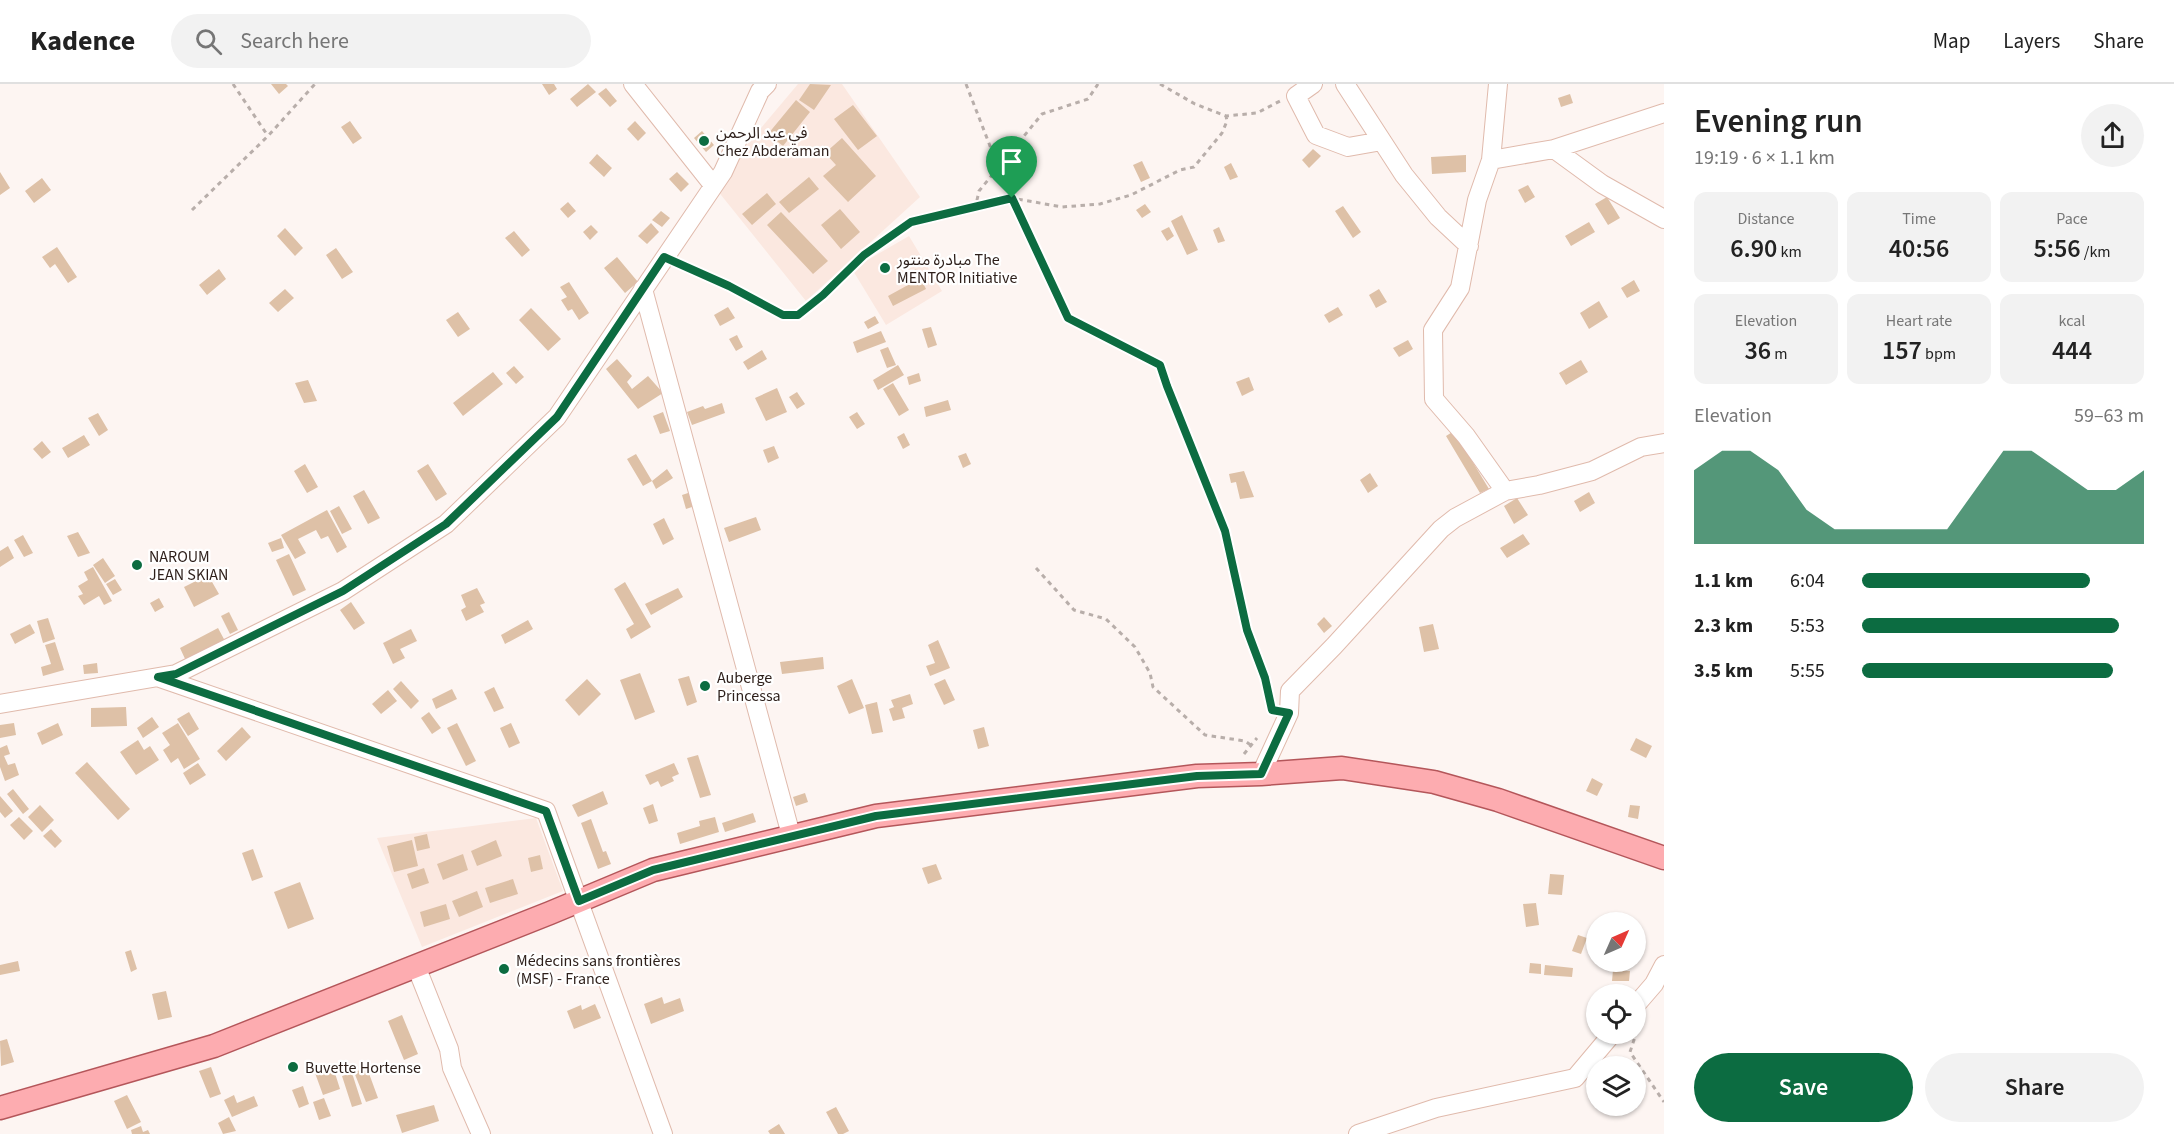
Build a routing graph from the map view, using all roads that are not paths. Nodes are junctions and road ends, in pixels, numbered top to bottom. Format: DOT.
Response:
graph roads {
  1 [pos="633,84"];
  2 [pos="767,84"];
  3 [pos="1313,84"];
  4 [pos="1345,84"];
  5 [pos="1498,84"];
  6 [pos="1664,113"];
  7 [pos="1382,141"];
  8 [pos="1554,149"];
  9 [pos="1491,160"];
  10 [pos="713,185"];
  11 [pos="1664,219"];
  12 [pos="1469,246"];
  13 [pos="643,289"];
  14 [pos="1664,443"];
  15 [pos="1505,491"];
  16 [pos="158,677"];
  17 [pos="0,704"];
  18 [pos="1261,774"];
  19 [pos="790,836"];
  20 [pos="1664,858"];
  21 [pos="579,901"];
  22 [pos="1664,965"];
  23 [pos="416,966"];
  24 [pos="1646,998"];
  25 [pos="1604,1044"];
  26 [pos="0,1108"];
  27 [pos="481,1134"];
  28 [pos="663,1134"];
  29 [pos="1358,1134"];
  1 -- 10 [label="street"];
  2 -- 10 [label="street"];
  3 -- 7 [label="street"];
  4 -- 7 [label="street"];
  5 -- 9 [label="street"];
  6 -- 8 [label="street"];
  7 -- 12 [label="street"];
  8 -- 9 [label="street"];
  8 -- 11 [label="street"];
  9 -- 12 [label="street"];
  10 -- 13 [label="street"];
  12 -- 15 [label="street"];
  13 -- 16 [label="street"];
  13 -- 19 [label="street"];
  14 -- 15 [label="street"];
  15 -- 18 [label="street"];
  16 -- 17 [label="street"];
  16 -- 21 [label="street"];
  18 -- 19 [label="main road"];
  18 -- 20 [label="main road"];
  19 -- 21 [label="main road"];
  21 -- 23 [label="main road"];
  21 -- 28 [label="street"];
  22 -- 24 [label="street"];
  23 -- 26 [label="main road"];
  23 -- 27 [label="street"];
  25 -- 29 [label="street"];
}
